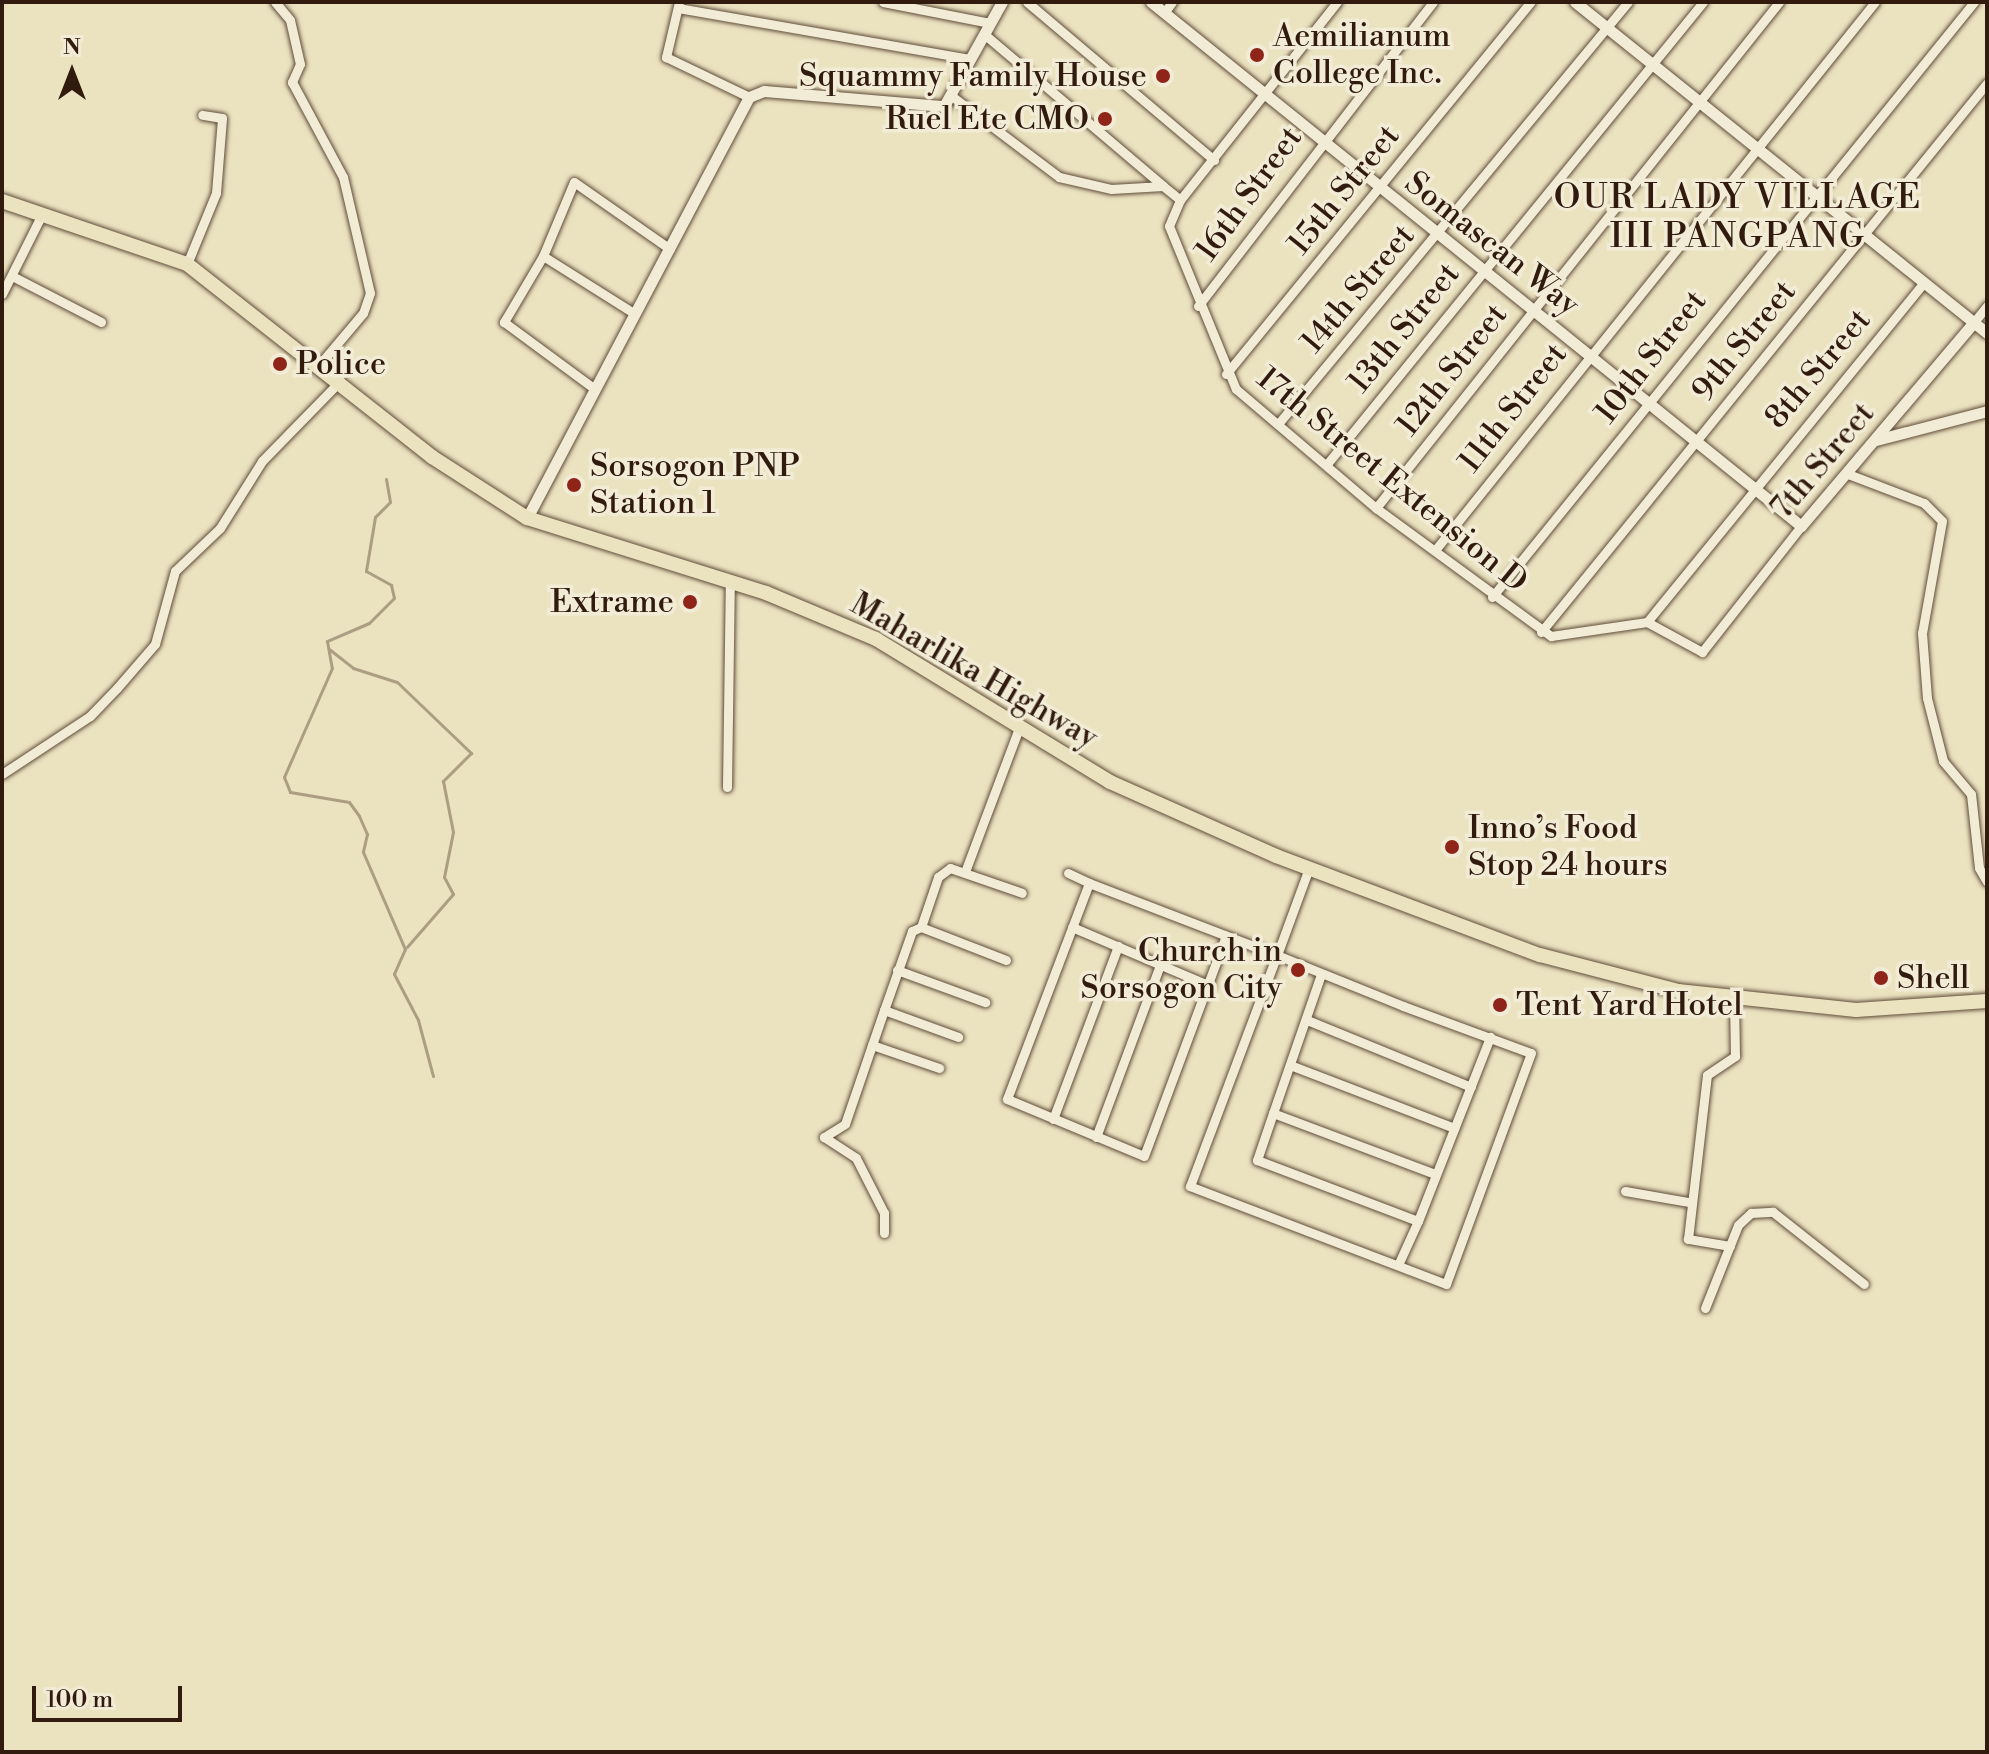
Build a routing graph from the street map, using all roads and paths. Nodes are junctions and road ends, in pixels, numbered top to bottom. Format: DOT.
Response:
graph roads {
  1 [pos="275,2"];
  2 [pos="883,2"];
  3 [pos="1002,2"];
  4 [pos="1027,2"];
  5 [pos="1151,2"];
  6 [pos="1172,2"];
  7 [pos="1337,2"];
  8 [pos="1433,2"];
  9 [pos="1531,2"];
  10 [pos="1575,2"];
  11 [pos="1628,2"];
  12 [pos="1703,2"];
  13 [pos="1779,2"];
  14 [pos="1875,2"];
  15 [pos="1974,2"];
  16 [pos="679,5"];
  17 [pos="1164,13"];
  18 [pos="987,28"];
  19 [pos="1607,28"];
  20 [pos="970,59"];
  21 [pos="1652,65"];
  22 [pos="1987,83"];
  23 [pos="1263,95"];
  24 [pos="749,97"];
  25 [pos="953,97"];
  26 [pos="1698,101"];
  27 [pos="202,115"];
  28 [pos="1319,142"];
  29 [pos="1754,147"];
  30 [pos="1214,160"];
  31 [pos="1163,186"];
  32 [pos="1380,189"];
  33 [pos="1813,194"];
  34 [pos="1180,200"];
  35 [pos="2,201"];
  36 [pos="42,214"];
  37 [pos="1438,234"];
  38 [pos="1864,234"];
  39 [pos="670,249"];
  40 [pos="543,256"];
  41 [pos="187,264"];
  42 [pos="1485,271"];
  43 [pos="14,277"];
  44 [pos="1923,284"];
  45 [pos="2,294"];
  46 [pos="1198,306"];
  47 [pos="1987,306"];
  48 [pos="1532,309"];
  49 [pos="632,312"];
  50 [pos="101,322"];
  51 [pos="1974,322"];
  52 [pos="1987,333"];
  53 [pos="1588,354"];
  54 [pos="320,364"];
  55 [pos="1226,374"];
  56 [pos="340,381"];
  57 [pos="595,389"];
  58 [pos="1649,401"];
  59 [pos="1987,411"];
  60 [pos="1278,424"];
  61 [pos="1696,438"];
  62 [pos="1876,440"];
  63 [pos="1327,464"];
  64 [pos="1848,474"];
  65 [pos="1752,488"];
  66 [pos="1376,508"];
  67 [pos="527,518"];
  68 [pos="1801,526"];
  69 [pos="1436,549"];
  70 [pos="730,583"];
  71 [pos="1492,597"];
  72 [pos="1647,622"];
  73 [pos="1541,632"];
  74 [pos="1020,725"];
  75 [pos="2,774"];
  76 [pos="727,787"];
  77 [pos="1309,868"];
  78 [pos="966,869"];
  79 [pos="1068,873"];
  80 [pos="1987,882"];
  81 [pos="1089,883"];
  82 [pos="1022,893"];
  83 [pos="921,927"];
  84 [pos="1072,927"];
  85 [pos="1226,936"];
  86 [pos="1118,946"];
  87 [pos="1277,955"];
  88 [pos="1006,960"];
  89 [pos="1161,962"];
  90 [pos="897,970"];
  91 [pos="1321,974"];
  92 [pos="1210,986"];
  93 [pos="1734,1000"];
  94 [pos="1987,1001"];
  95 [pos="985,1002"];
  96 [pos="884,1010"];
  97 [pos="1307,1020"];
  98 [pos="958,1037"];
  99 [pos="1490,1037"];
  100 [pos="872,1045"];
  101 [pos="1290,1065"];
  102 [pos="939,1068"];
  103 [pos="1471,1087"];
  104 [pos="1273,1113"];
  105 [pos="1053,1119"];
  106 [pos="1454,1128"];
  107 [pos="1096,1137"];
  108 [pos="1435,1174"];
  109 [pos="1625,1191"];
  110 [pos="1689,1202"];
  111 [pos="1418,1221"];
  112 [pos="884,1233"];
  113 [pos="1730,1246"];
  114 [pos="1398,1265"];
  115 [pos="1864,1284"];
  116 [pos="1705,1308"];
  1 -- 54 [label="street"];
  2 -- 18 [label="street"];
  3 -- 18 [label="street"];
  4 -- 30 [label="street"];
  5 -- 17 [label="street, Somascan Way"];
  6 -- 17 [label="street"];
  7 -- 23 [label="street"];
  8 -- 28 [label="street, 16th Street"];
  9 -- 32 [label="street, 15th Street"];
  10 -- 19 [label="street"];
  11 -- 19 [label="street, 14th Street"];
  12 -- 21 [label="street, 13th Street"];
  13 -- 26 [label="street, 12th Street"];
  14 -- 29 [label="street, 11th Street"];
  15 -- 33 [label="street, 10th Street"];
  16 -- 20 [label="street"];
  16 -- 24 [label="street"];
  17 -- 23 [label="street, Somascan Way"];
  18 -- 20 [label="street"];
  18 -- 31 [label="street"];
  19 -- 21 [label="street"];
  19 -- 37 [label="street, 14th Street"];
  20 -- 25 [label="street"];
  21 -- 26 [label="street"];
  21 -- 42 [label="street, 13th Street"];
  22 -- 38 [label="street, 9th Street"];
  23 -- 28 [label="street, Somascan Way"];
  23 -- 30 [label="street"];
  24 -- 25 [label="street"];
  24 -- 39 [label="street"];
  25 -- 31 [label="street"];
  26 -- 29 [label="street"];
  26 -- 48 [label="street, 12th Street"];
  27 -- 41 [label="street"];
  28 -- 32 [label="street, Somascan Way"];
  28 -- 46 [label="street, 16th Street"];
  29 -- 33 [label="street"];
  29 -- 53 [label="street, 11th Street"];
  30 -- 34 [label="street"];
  31 -- 34 [label="street"];
  32 -- 37 [label="street, Somascan Way"];
  32 -- 55 [label="street, 15th Street"];
  33 -- 38 [label="street"];
  33 -- 58 [label="street, 10th Street"];
  34 -- 46 [label="street, 17th Street Extension D"];
  35 -- 36 [label="highway, Maharlika Highway"];
  36 -- 41 [label="highway, Maharlika Highway"];
  36 -- 43 [label="street"];
  37 -- 42 [label="street, Somascan Way"];
  37 -- 60 [label="street, 14th Street"];
  38 -- 44 [label="street"];
  38 -- 61 [label="street, 9th Street"];
  39 -- 40 [label="street"];
  39 -- 49 [label="street"];
  40 -- 49 [label="street"];
  40 -- 57 [label="street"];
  41 -- 54 [label="highway, Maharlika Highway"];
  42 -- 48 [label="street, Somascan Way"];
  42 -- 63 [label="street, 13th Street"];
  43 -- 45 [label="street"];
  43 -- 50 [label="street"];
  44 -- 51 [label="street"];
  44 -- 65 [label="street, 8th Street"];
  46 -- 55 [label="street, 17th Street Extension D"];
  47 -- 51 [label="street, 7th Street"];
  48 -- 53 [label="street, Somascan Way"];
  48 -- 66 [label="street, 12th Street"];
  49 -- 57 [label="street"];
  51 -- 52 [label="street"];
  51 -- 62 [label="street, 7th Street"];
  53 -- 58 [label="street, Somascan Way"];
  53 -- 69 [label="street, 11th Street"];
  54 -- 56 [label="highway, Maharlika Highway"];
  55 -- 60 [label="street, 17th Street Extension D"];
  56 -- 67 [label="highway, Maharlika Highway"];
  56 -- 75 [label="street"];
  57 -- 67 [label="street"];
  58 -- 61 [label="street, Somascan Way"];
  58 -- 71 [label="street, 10th Street"];
  59 -- 62 [label="street"];
  60 -- 63 [label="street, 17th Street Extension D"];
  61 -- 65 [label="street, Somascan Way"];
  61 -- 73 [label="street, 9th Street"];
  62 -- 64 [label="street, 7th Street"];
  63 -- 66 [label="street, 17th Street Extension D"];
  64 -- 68 [label="street, 7th Street"];
  64 -- 80 [label="street"];
  65 -- 68 [label="street, Somascan Way"];
  65 -- 72 [label="street, 8th Street"];
  66 -- 69 [label="street, 17th Street Extension D"];
  67 -- 70 [label="highway, Maharlika Highway"];
  68 -- 72 [label="street, 7th Street"];
  69 -- 71 [label="street, 17th Street Extension D"];
  70 -- 74 [label="highway, Maharlika Highway"];
  70 -- 76 [label="street"];
  71 -- 73 [label="street, 17th Street Extension D"];
  72 -- 73 [label="street, 17th Street Extension D"];
  74 -- 77 [label="highway, Maharlika Highway"];
  74 -- 78 [label="street"];
  77 -- 87 [label="street"];
  77 -- 93 [label="highway, Maharlika Highway"];
  78 -- 82 [label="street"];
  78 -- 83 [label="street"];
  79 -- 81 [label="street"];
  81 -- 84 [label="street"];
  81 -- 85 [label="street"];
  83 -- 88 [label="street"];
  83 -- 90 [label="street"];
  84 -- 86 [label="street"];
  84 -- 105 [label="street"];
  85 -- 87 [label="street"];
  85 -- 92 [label="street"];
  86 -- 89 [label="street"];
  86 -- 105 [label="street"];
  87 -- 91 [label="street"];
  87 -- 114 [label="street"];
  89 -- 92 [label="street"];
  89 -- 107 [label="street"];
  90 -- 95 [label="street"];
  90 -- 96 [label="street"];
  91 -- 97 [label="street"];
  91 -- 99 [label="street"];
  92 -- 107 [label="street"];
  93 -- 94 [label="highway, Maharlika Highway"];
  93 -- 110 [label="street"];
  96 -- 98 [label="street"];
  96 -- 100 [label="street"];
  97 -- 101 [label="street"];
  97 -- 103 [label="street"];
  99 -- 103 [label="street"];
  99 -- 114 [label="street"];
  100 -- 102 [label="street"];
  100 -- 112 [label="street"];
  101 -- 104 [label="street"];
  101 -- 106 [label="street"];
  103 -- 106 [label="street"];
  104 -- 108 [label="street"];
  104 -- 111 [label="street"];
  105 -- 107 [label="street"];
  106 -- 108 [label="street"];
  108 -- 111 [label="street"];
  109 -- 110 [label="street"];
  110 -- 113 [label="street"];
  111 -- 114 [label="street"];
  113 -- 115 [label="street"];
  113 -- 116 [label="street"];
}
